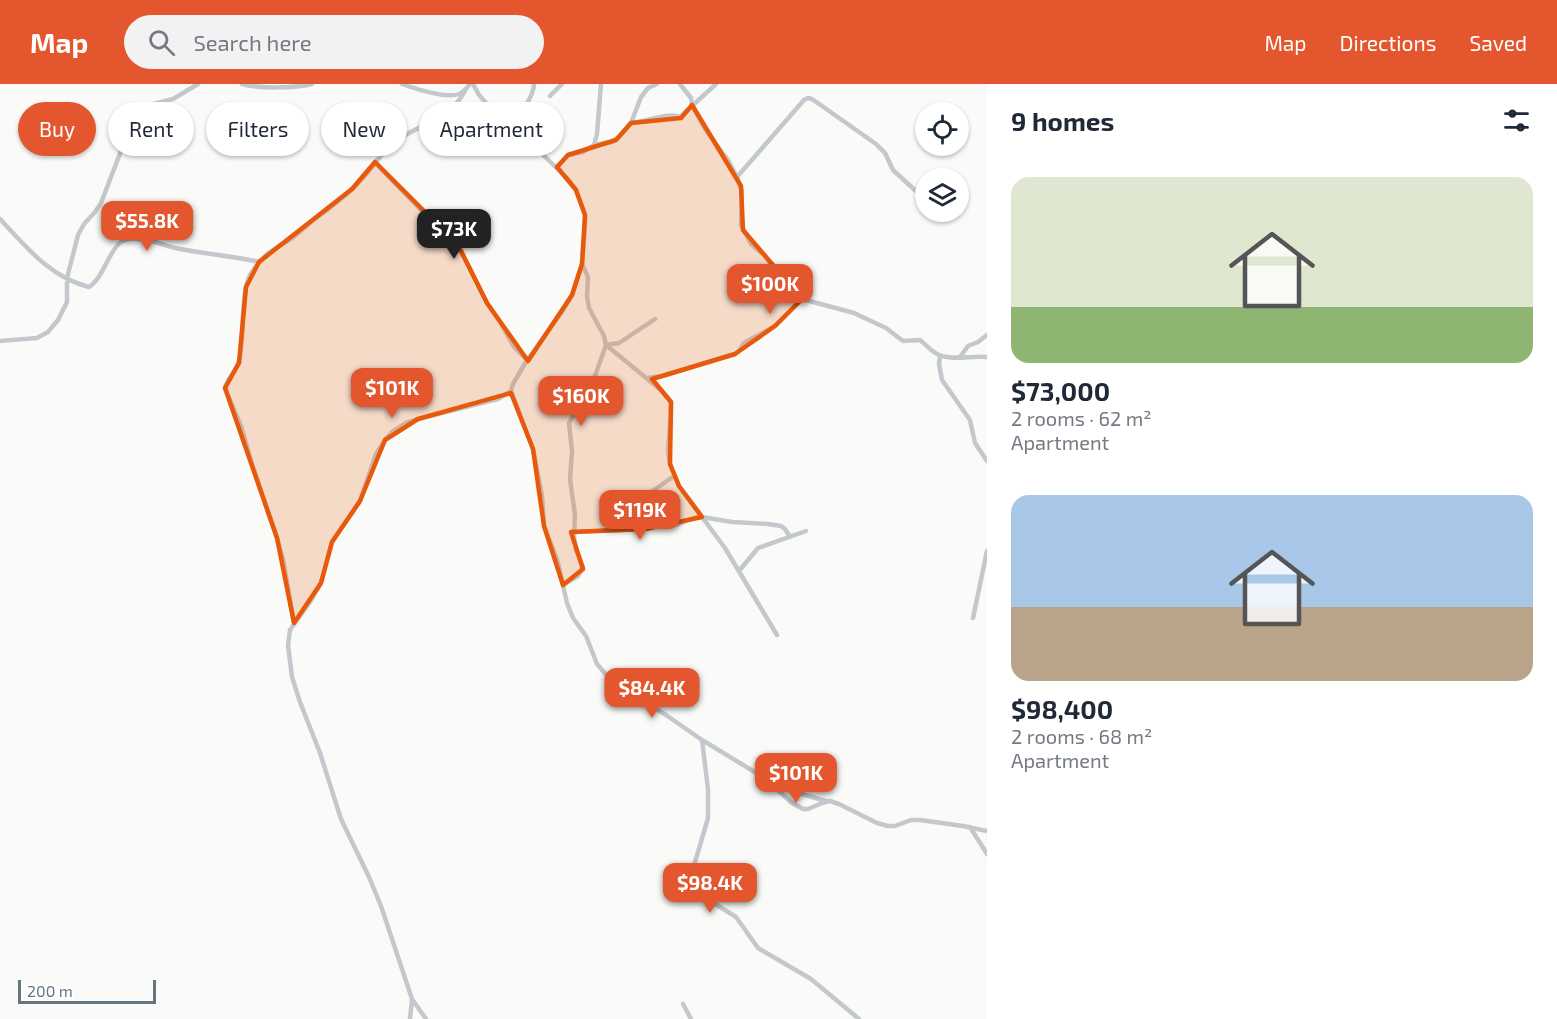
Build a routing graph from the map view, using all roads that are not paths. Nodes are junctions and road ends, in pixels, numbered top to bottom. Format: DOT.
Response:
graph roads {
  1 [pos="198,84"];
  2 [pos="242,84"];
  3 [pos="312,84"];
  4 [pos="402,84"];
  5 [pos="472,84"];
  6 [pos="534,84"];
  7 [pos="562,84"];
  8 [pos="601,84"];
  9 [pos="657,84"];
  10 [pos="680,84"];
  11 [pos="716,84"];
  12 [pos="465,91"];
  13 [pos="550,96"];
  14 [pos="485,102"];
  15 [pos="527,102"];
  16 [pos="692,105"];
  17 [pos="631,123"];
  18 [pos="594,145"];
  19 [pos="545,156"];
  20 [pos="375,162"];
  21 [pos="557,167"];
  22 [pos="737,177"];
  23 [pos="915,190"];
  24 [pos="0,222"];
  25 [pos="259,262"];
  26 [pos="582,264"];
  27 [pos="67,278"];
  28 [pos="802,299"];
  29 [pos="655,319"];
  30 [pos="987,335"];
  31 [pos="0,341"];
  32 [pos="606,345"];
  33 [pos="940,356"];
  34 [pos="960,357"];
  35 [pos="987,357"];
  36 [pos="527,360"];
  37 [pos="647,378"];
  38 [pos="511,391"];
  39 [pos="987,461"];
  40 [pos="674,476"];
  41 [pos="702,517"];
  42 [pos="612,529"];
  43 [pos="806,531"];
  44 [pos="574,532"];
  45 [pos="790,537"];
  46 [pos="987,551"];
  47 [pos="739,571"];
  48 [pos="563,585"];
  49 [pos="973,618"];
  50 [pos="294,623"];
  51 [pos="777,635"];
  52 [pos="702,740"];
  53 [pos="770,781"];
  54 [pos="830,801"];
  55 [pos="970,827"];
  56 [pos="987,831"];
  57 [pos="987,854"];
  58 [pos="412,999"];
  59 [pos="683,1004"];
  60 [pos="410,1019"];
  61 [pos="426,1019"];
  62 [pos="691,1019"];
  63 [pos="859,1019"];
  1 -- 27 [label="street"];
  2 -- 3 [label="street"];
  4 -- 12 [label="street"];
  5 -- 12 [label="street"];
  5 -- 14 [label="street"];
  6 -- 15 [label="street"];
  7 -- 13 [label="street"];
  8 -- 18 [label="street"];
  9 -- 17 [label="street"];
  10 -- 16 [label="street"];
  11 -- 16 [label="street"];
  12 -- 20 [label="street"];
  16 -- 17 [label="street"];
  16 -- 22 [label="street"];
  17 -- 18 [label="street"];
  18 -- 21 [label="street"];
  19 -- 21 [label="street"];
  20 -- 25 [label="street"];
  20 -- 36 [label="street"];
  21 -- 26 [label="street"];
  22 -- 23 [label="street"];
  22 -- 28 [label="street"];
  24 -- 27 [label="street"];
  25 -- 27 [label="street"];
  25 -- 50 [label="street"];
  26 -- 32 [label="street"];
  26 -- 36 [label="street"];
  27 -- 31 [label="street"];
  28 -- 33 [label="street"];
  28 -- 37 [label="street"];
  29 -- 32 [label="street"];
  30 -- 34 [label="street"];
  32 -- 37 [label="street"];
  32 -- 44 [label="street"];
  33 -- 34 [label="street"];
  33 -- 39 [label="street"];
  34 -- 35 [label="street"];
  36 -- 38 [label="street"];
  37 -- 40 [label="street"];
  38 -- 48 [label="street"];
  38 -- 50 [label="street"];
  40 -- 41 [label="street"];
  40 -- 42 [label="street"];
  41 -- 42 [label="street"];
  41 -- 45 [label="street"];
  41 -- 47 [label="street"];
  42 -- 44 [label="street"];
  43 -- 45 [label="street"];
  44 -- 48 [label="street"];
  45 -- 47 [label="street"];
  46 -- 49 [label="street"];
  47 -- 51 [label="street"];
  48 -- 52 [label="street"];
  50 -- 58 [label="street"];
  52 -- 53 [label="street"];
  52 -- 63 [label="street"];
  53 -- 54 [label="street"];
  53 -- 54 [label="street"];
  54 -- 55 [label="street"];
  55 -- 56 [label="street"];
  55 -- 57 [label="street"];
  58 -- 60 [label="street"];
  58 -- 61 [label="street"];
  59 -- 62 [label="street"];
}
